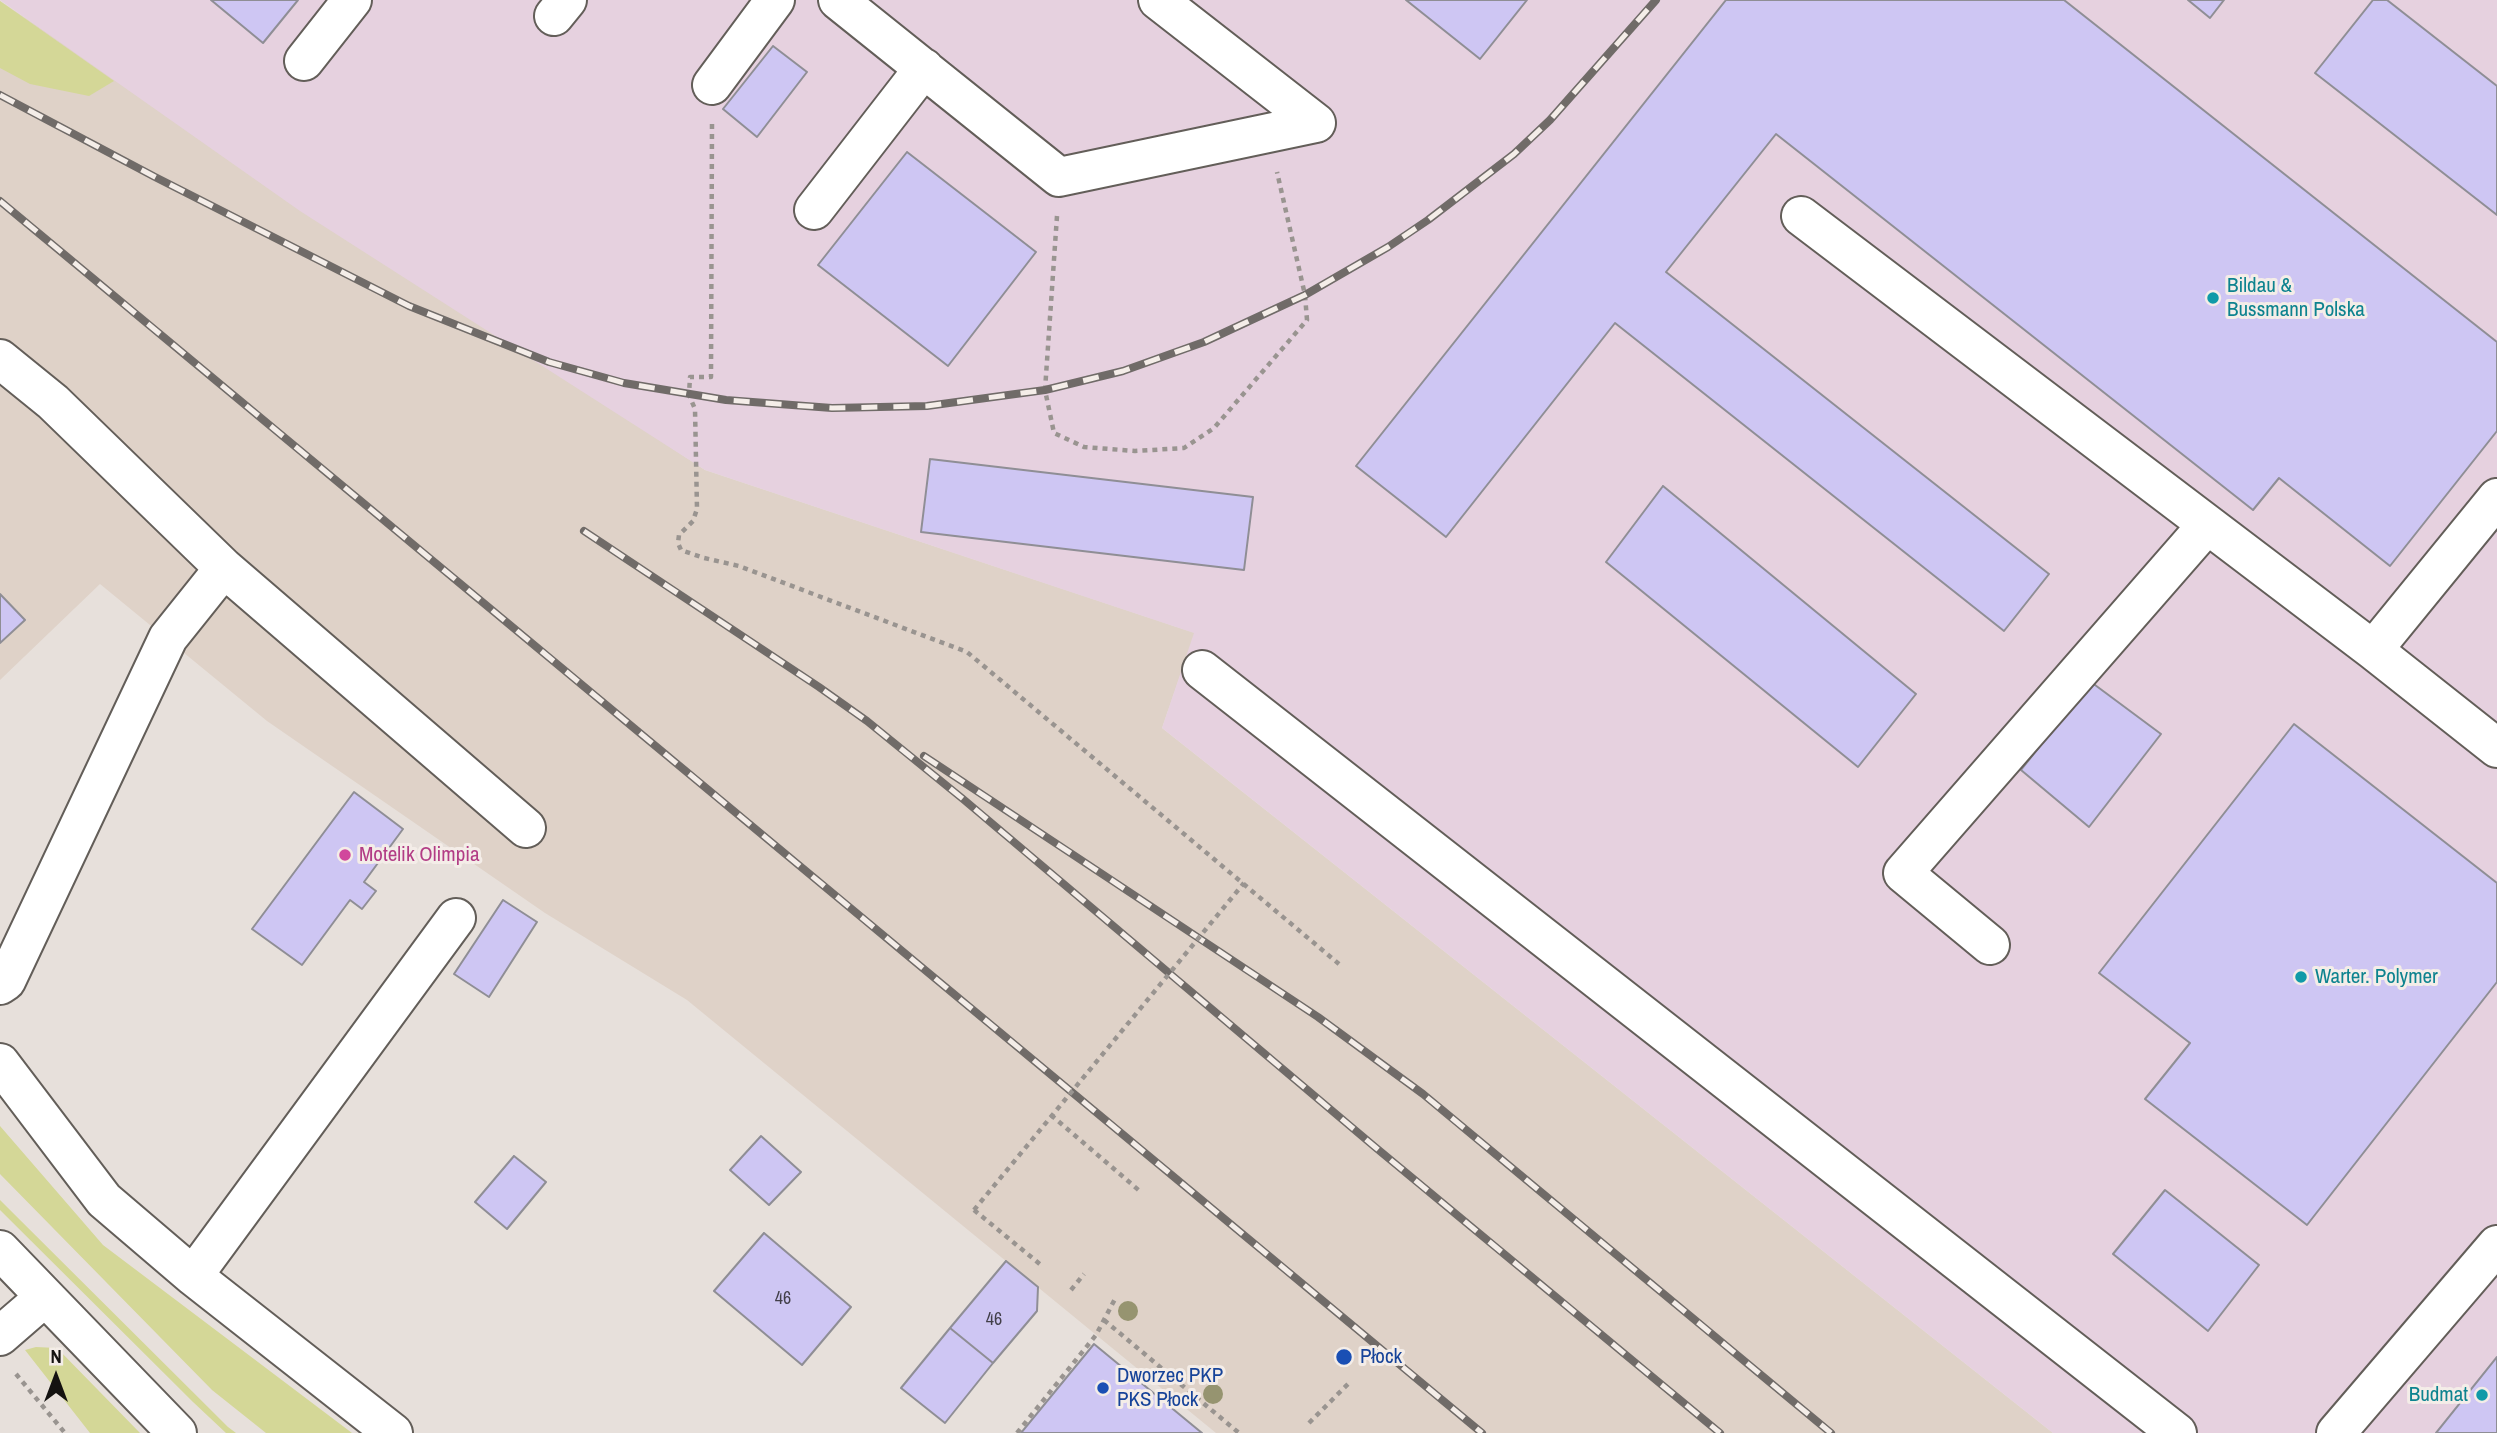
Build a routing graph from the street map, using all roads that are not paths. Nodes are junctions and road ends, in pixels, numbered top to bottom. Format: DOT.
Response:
graph roads {
  1 [pos="352,0"];
  2 [pos="775,0"];
  3 [pos="838,0"];
  4 [pos="1157,0"];
  5 [pos="304,61"];
  6 [pos="924,68"];
  7 [pos="712,85"];
  8 [pos="814,211"];
  9 [pos="1801,216"];
  10 [pos="0,359"];
  11 [pos="2497,498"];
  12 [pos="2207,524"];
  13 [pos="224,568"];
  14 [pos="2373,650"];
  15 [pos="1202,670"];
  16 [pos="2497,748"];
  17 [pos="526,828"];
  18 [pos="456,918"];
  19 [pos="1990,945"];
  20 [pos="0,985"];
  21 [pos="0,1063"];
  22 [pos="2497,1245"];
  23 [pos="0,1250"];
  24 [pos="193,1276"];
  25 [pos="45,1297"];
  26 [pos="4,1350"];
  27 [pos="177,1433"];
  28 [pos="393,1433"];
  29 [pos="2177,1433"];
  30 [pos="2336,1433"];
  1 -- 5 [label="street"];
  2 -- 7 [label="street"];
  3 -- 6 [label="street"];
  4 -- 6 [label="street"];
  6 -- 8 [label="street"];
  9 -- 12 [label="street"];
  10 -- 13 [label="street"];
  11 -- 14 [label="street"];
  12 -- 14 [label="street"];
  12 -- 19 [label="street"];
  13 -- 17 [label="street"];
  13 -- 20 [label="street"];
  14 -- 16 [label="street"];
  15 -- 29 [label="street"];
  18 -- 24 [label="street"];
  21 -- 24 [label="street"];
  22 -- 30 [label="street"];
  23 -- 25 [label="street"];
  24 -- 28 [label="street"];
  25 -- 26 [label="street"];
  25 -- 27 [label="street"];
}
